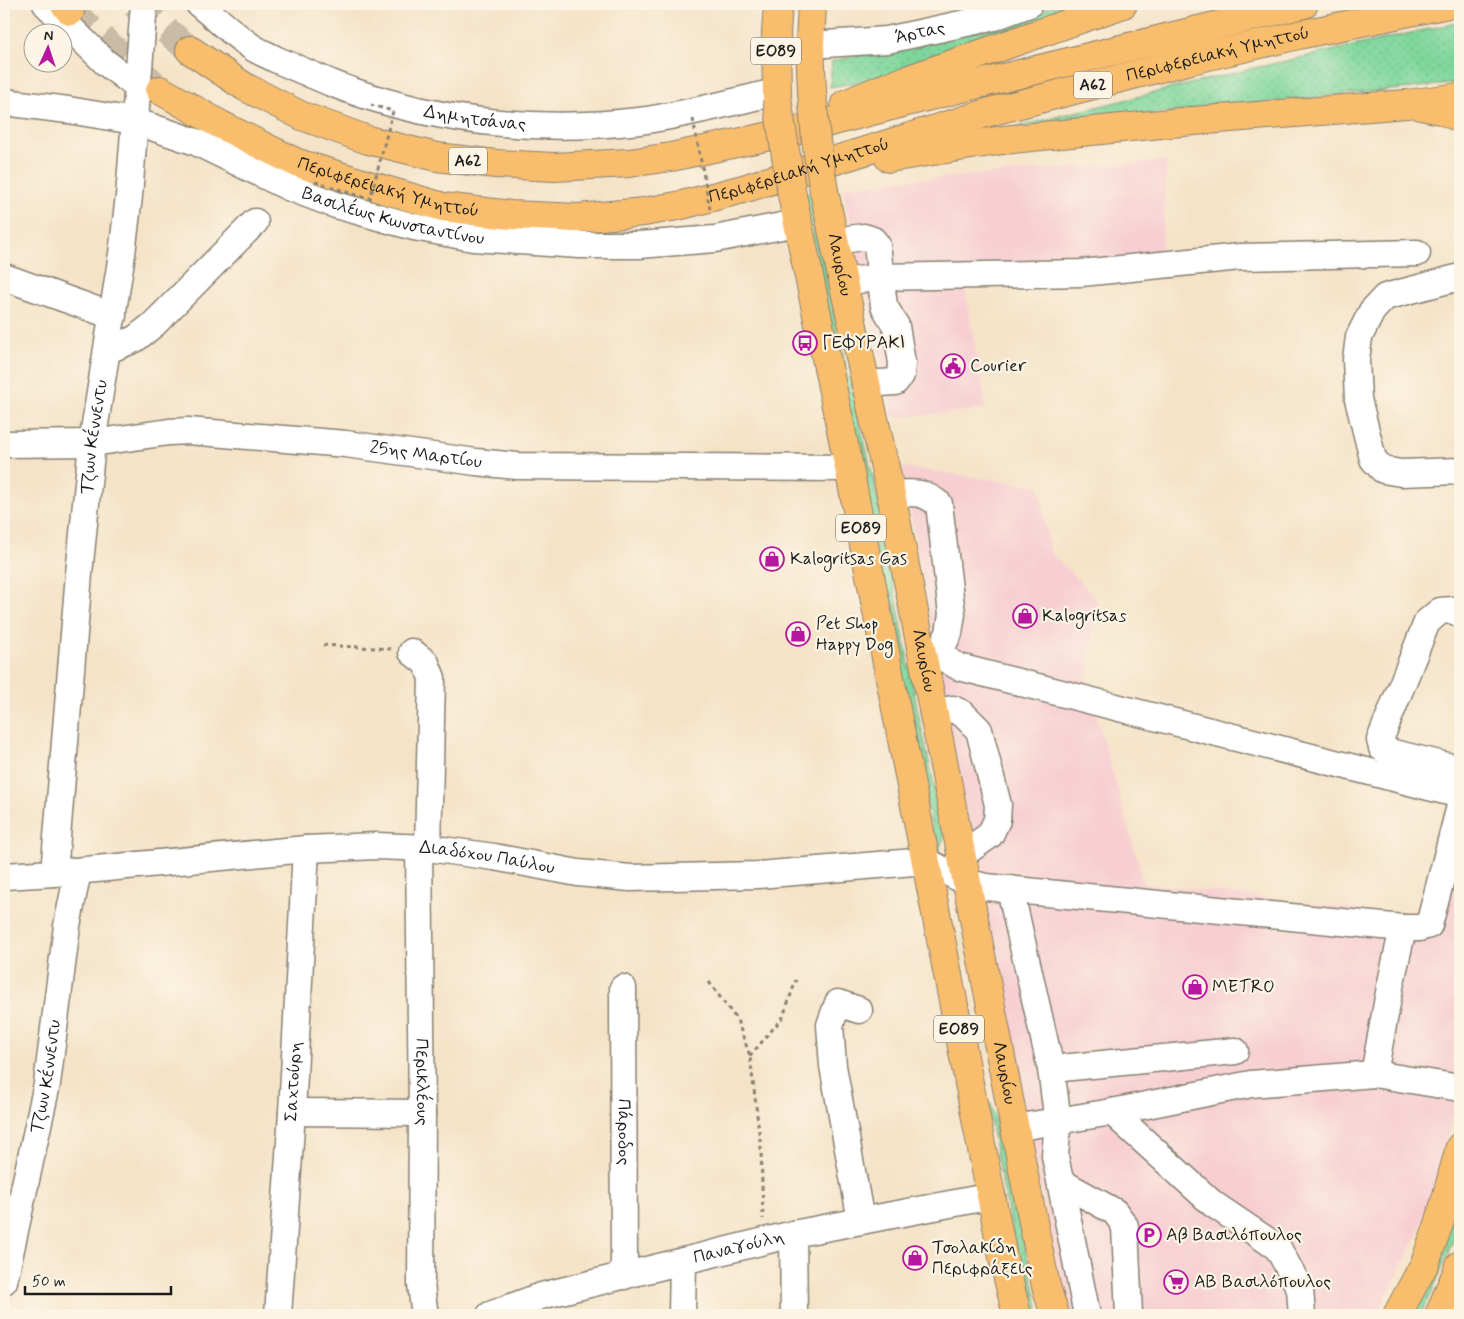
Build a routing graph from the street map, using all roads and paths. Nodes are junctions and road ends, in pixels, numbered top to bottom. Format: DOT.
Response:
graph roads {
  1 [pos="144,4"];
  2 [pos="199,4"];
  3 [pos="778,4"];
  4 [pos="812,4"];
  5 [pos="1029,4"];
  6 [pos="1123,4"];
  7 [pos="1304,4"];
  8 [pos="1448,4"];
  9 [pos="60,6"];
  10 [pos="810,45"];
  11 [pos="190,50"];
  12 [pos="149,88"];
  13 [pos="777,95"];
  14 [pos="1460,97"];
  15 [pos="4,102"];
  16 [pos="371,104"];
  17 [pos="1407,104"];
  18 [pos="1460,118"];
  19 [pos="693,119"];
  20 [pos="134,121"];
  21 [pos="767,136"];
  22 [pos="315,182"];
  23 [pos="743,189"];
  24 [pos="710,209"];
  25 [pos="255,222"];
  26 [pos="797,223"];
  27 [pos="834,241"];
  28 [pos="1417,253"];
  29 [pos="4,277"];
  30 [pos="880,277"];
  31 [pos="1460,278"];
  32 [pos="843,282"];
  33 [pos="113,316"];
  34 [pos="108,350"];
  35 [pos="865,384"];
  36 [pos="92,443"];
  37 [pos="4,444"];
  38 [pos="849,468"];
  39 [pos="1460,471"];
  40 [pos="891,494"];
  41 [pos="1460,614"];
  42 [pos="323,645"];
  43 [pos="931,650"];
  44 [pos="412,652"];
  45 [pos="933,712"];
  46 [pos="1460,769"];
  47 [pos="1460,795"];
  48 [pos="1460,806"];
  49 [pos="424,847"];
  50 [pos="306,849"];
  51 [pos="926,861"];
  52 [pos="963,869"];
  53 [pos="66,872"];
  54 [pos="4,876"];
  55 [pos="1010,889"];
  56 [pos="1403,928"];
  57 [pos="796,980"];
  58 [pos="708,982"];
  59 [pos="623,988"];
  60 [pos="860,1010"];
  61 [pos="1235,1050"];
  62 [pos="750,1056"];
  63 [pos="1051,1069"];
  64 [pos="1374,1074"];
  65 [pos="1460,1088"];
  66 [pos="292,1112"];
  67 [pos="1112,1112"];
  68 [pos="422,1113"];
  69 [pos="1058,1122"];
  70 [pos="1014,1128"];
  71 [pos="1460,1147"];
  72 [pos="1061,1182"];
  73 [pos="992,1196"];
  74 [pos="861,1221"];
  75 [pos="794,1234"];
  76 [pos="764,1241"];
  77 [pos="683,1262"];
  78 [pos="1460,1265"];
  79 [pos="624,1276"];
  80 [pos="4,1281"];
  81 [pos="1439,1314"];
  82 [pos="278,1315"];
  83 [pos="426,1315"];
  84 [pos="490,1315"];
  85 [pos="682,1315"];
  86 [pos="794,1315"];
  87 [pos="1017,1315"];
  88 [pos="1055,1315"];
  89 [pos="1087,1315"];
  90 [pos="1129,1315"];
  91 [pos="1302,1315"];
  92 [pos="1397,1315"];
  1 -- 12 [label="street, Τζων Κέννεντυ"];
  2 -- 13 [label="street, Δημητσάνας"];
  3 -- 13 [label="main road, Λαυρίου / ΕΟ89"];
  4 -- 10 [label="main road, Λαυρίου / ΕΟ89"];
  5 -- 10 [label="street, Άρτας"];
  6 -- 21 [label="main road"];
  7 -- 21 [label="main road, Περιφερειακή Υμηττού / Α62"];
  8 -- 23 [label="main road, Περιφερειακή Υμηττού / Α62"];
  9 -- 12 [label="street"];
  10 -- 27 [label="main road, Λαυρίου / ΕΟ89, bridge"];
  11 -- 21 [label="main road, Περιφερειακή Υμηττού / Α62"];
  12 -- 20 [label="street, Τζων Κέννεντυ"];
  12 -- 23 [label="main road, Περιφερειακή Υμηττού / Α62"];
  13 -- 26 [label="main road, Λαυρίου / ΕΟ89, bridge"];
  14 -- 17 [label="main road"];
  15 -- 20 [label="street, Βασιλέως Κωνσταντίνου"];
  16 -- 22 [label="path, bridge"];
  17 -- 18 [label="main road"];
  17 -- 23 [label="main road"];
  19 -- 24 [label="path, bridge"];
  20 -- 26 [label="street, Βασιλέως Κωνσταντίνου"];
  20 -- 33 [label="street, Τζων Κέννεντυ"];
  25 -- 34 [label="street"];
  26 -- 38 [label="main road, Λαυρίου / ΕΟ89"];
  27 -- 30 [label="street"];
  27 -- 32 [label="main road, Λαυρίου / ΕΟ89"];
  28 -- 30 [label="street"];
  29 -- 33 [label="street"];
  30 -- 32 [label="street"];
  30 -- 35 [label="street"];
  31 -- 39 [label="street"];
  32 -- 35 [label="main road, Λαυρίου / ΕΟ89"];
  33 -- 34 [label="street, Τζων Κέννεντυ"];
  34 -- 36 [label="street, Τζων Κέννεντυ"];
  35 -- 40 [label="main road, Λαυρίου / ΕΟ89"];
  36 -- 37 [label="street, 25ης Μαρτίου"];
  36 -- 38 [label="street, 25ης Μαρτίου"];
  36 -- 53 [label="street, Τζων Κέννεντυ"];
  38 -- 51 [label="main road, Λαυρίου / ΕΟ89"];
  40 -- 43 [label="main road, Λαυρίου / ΕΟ89"];
  40 -- 43 [label="street"];
  41 -- 46 [label="street"];
  42 -- 44 [label="path"];
  43 -- 45 [label="main road, Λαυρίου / ΕΟ89"];
  43 -- 47 [label="street"];
  44 -- 49 [label="street, Περικλέους"];
  45 -- 52 [label="main road, Λαυρίου / ΕΟ89"];
  45 -- 52 [label="street"];
  48 -- 56 [label="street"];
  49 -- 50 [label="street, Διαδόχου Παύλου"];
  49 -- 51 [label="street, Διαδόχου Παύλου"];
  49 -- 68 [label="street, Περικλέους"];
  50 -- 53 [label="street, Διαδόχου Παύλου"];
  50 -- 66 [label="street, Σαχτούρη"];
  51 -- 52 [label="street"];
  51 -- 73 [label="main road, Λαυρίου / ΕΟ89"];
  52 -- 55 [label="street"];
  52 -- 70 [label="main road, Λαυρίου / ΕΟ89"];
  53 -- 54 [label="street, Διαδόχου Παύλου"];
  53 -- 80 [label="street, Τζων Κέννεντυ"];
  55 -- 56 [label="street"];
  55 -- 63 [label="street"];
  56 -- 64 [label="street"];
  57 -- 62 [label="path"];
  58 -- 62 [label="path"];
  59 -- 79 [label="street, Πάροδος"];
  60 -- 74 [label="street"];
  61 -- 63 [label="street"];
  62 -- 76 [label="path"];
  63 -- 69 [label="street"];
  64 -- 65 [label="street"];
  64 -- 67 [label="street"];
  66 -- 68 [label="street"];
  66 -- 82 [label="street, Σαχτούρη"];
  67 -- 69 [label="street"];
  67 -- 91 [label="street"];
  68 -- 83 [label="street, Περικλέους"];
  69 -- 70 [label="street"];
  69 -- 72 [label="street"];
  70 -- 88 [label="main road, Λαυρίου / ΕΟ89"];
  71 -- 92 [label="main road"];
  72 -- 89 [label="street"];
  72 -- 90 [label="street"];
  73 -- 74 [label="street, Παναγούλη"];
  73 -- 87 [label="main road, Λαυρίου / ΕΟ89"];
  74 -- 75 [label="street, Παναγούλη"];
  75 -- 76 [label="street, Παναγούλη"];
  75 -- 86 [label="street"];
  76 -- 77 [label="street, Παναγούλη"];
  77 -- 79 [label="street, Παναγούλη"];
  77 -- 85 [label="street"];
  78 -- 81 [label="main road"];
  79 -- 84 [label="street, Παναγούλη"];
}
